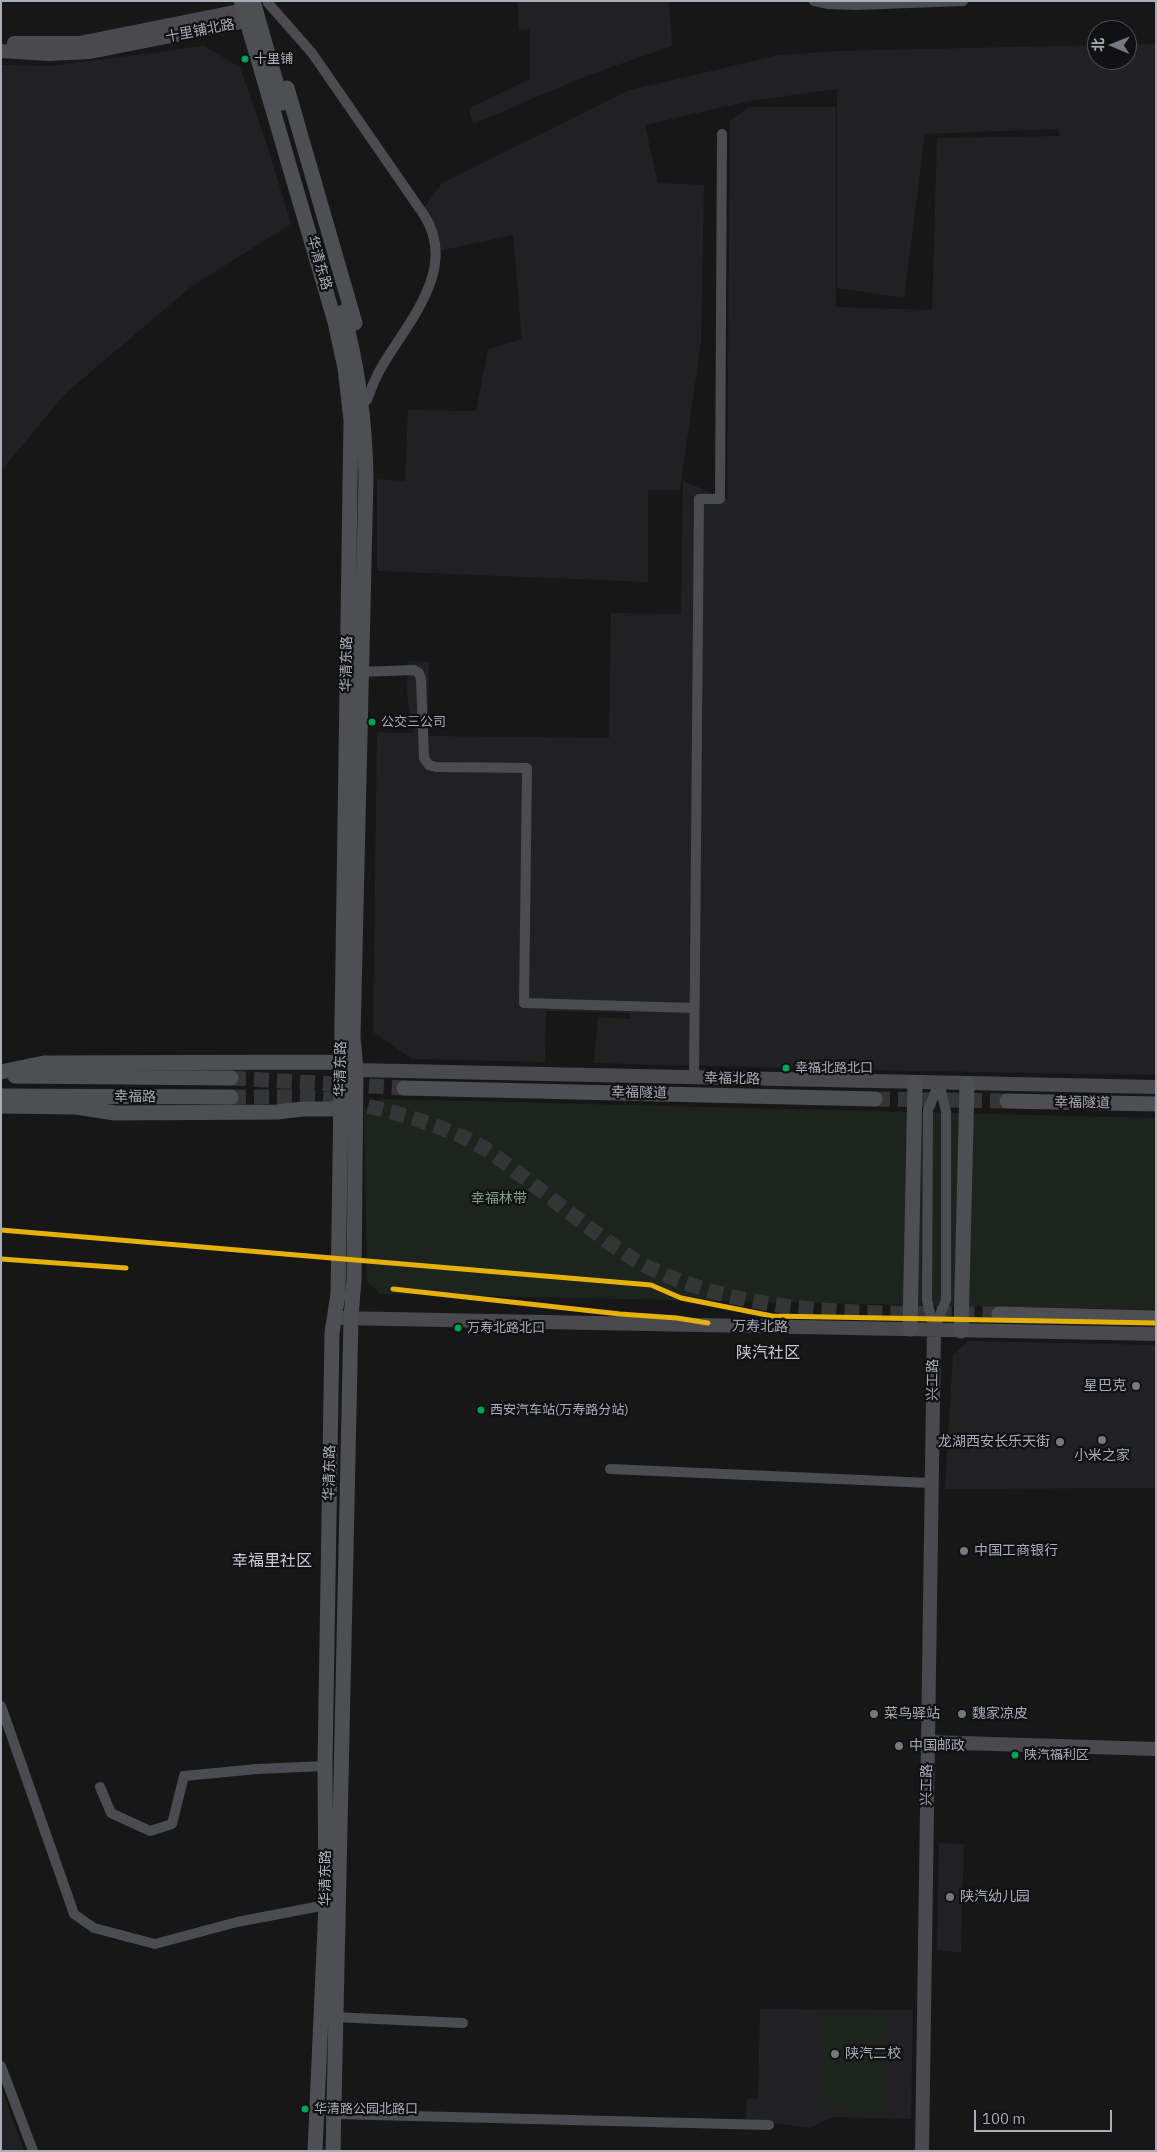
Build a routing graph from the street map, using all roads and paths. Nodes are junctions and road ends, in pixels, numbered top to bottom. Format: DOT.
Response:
graph roads {
  1 [pos="814,1"];
  2 [pos="963,1"];
  3 [pos="253,6"];
  4 [pos="1,42"];
  5 [pos="1,51"];
  6 [pos="722,134"];
  7 [pos="368,400"];
  8 [pos="364,525"];
  9 [pos="360,672"];
  10 [pos="694,1008"];
  11 [pos="341,1062"];
  12 [pos="41,1070"];
  13 [pos="356,1070"];
  14 [pos="1,1072"];
  15 [pos="1,1076"];
  16 [pos="231,1078"];
  17 [pos="694,1078"];
  18 [pos="914,1083"];
  19 [pos="939,1083"];
  20 [pos="967,1084"];
  21 [pos="1156,1087"];
  22 [pos="404,1088"];
  23 [pos="1,1096"];
  24 [pos="231,1097"];
  25 [pos="874,1099"];
  26 [pos="1007,1101"];
  27 [pos="1156,1104"];
  28 [pos="1,1106"];
  29 [pos="340,1108"];
  30 [pos="356,1109"];
  31 [pos="999,1314"];
  32 [pos="334,1318"];
  33 [pos="351,1318"];
  34 [pos="1156,1318"];
  35 [pos="910,1330"];
  36 [pos="934,1330"];
  37 [pos="962,1331"];
  38 [pos="1156,1334"];
  39 [pos="610,1469"];
  40 [pos="930,1483"];
  41 [pos="1,1706"];
  42 [pos="928,1742"];
  43 [pos="1156,1749"];
  44 [pos="325,1766"];
  45 [pos="100,1787"];
  46 [pos="326,1905"];
  47 [pos="334,2017"];
  48 [pos="463,2023"];
  49 [pos="1,2066"];
  50 [pos="333,2114"];
  51 [pos="769,2125"];
  52 [pos="32,2151"];
  53 [pos="315,2151"];
  54 [pos="333,2151"];
  55 [pos="922,2151"];
  1 -- 2 [label="street"];
  3 -- 4 [label="main road, 十里铺北路"];
  3 -- 5 [label="main road, 十里铺北路"];
  3 -- 7 [label="main road"];
  3 -- 7 [label="street"];
  3 -- 8 [label="main road, 华清东路"];
  3 -- 11 [label="main road, 华清东路"];
  6 -- 10 [label="street"];
  7 -- 8 [label="main road"];
  8 -- 9 [label="main road, 华清东路"];
  9 -- 10 [label="street"];
  9 -- 13 [label="main road, 华清东路"];
  10 -- 17 [label="street"];
  11 -- 12 [label="main road"];
  11 -- 13 [label="main road, 幸福北路"];
  11 -- 29 [label="main road, 华清东路"];
  12 -- 14 [label="main road"];
  12 -- 15 [label="main road"];
  12 -- 16 [label="main road, 幸福路"];
  13 -- 17 [label="main road, 幸福北路"];
  13 -- 30 [label="main road, 华清东路"];
  17 -- 18 [label="main road, 幸福北路"];
  18 -- 19 [label="main road, 幸福北路"];
  18 -- 35 [label="main road"];
  19 -- 20 [label="main road, 幸福北路"];
  19 -- 36 [label="street, 兴工路"];
  19 -- 36 [label="street, 兴工路"];
  20 -- 21 [label="main road, 幸福北路"];
  20 -- 37 [label="main road"];
  22 -- 25 [label="main road, 幸福隧道"];
  23 -- 24 [label="main road, 幸福路"];
  26 -- 27 [label="main road, 幸福隧道"];
  28 -- 29 [label="main road"];
  29 -- 30 [label="main road"];
  29 -- 32 [label="main road, 华清东路"];
  30 -- 33 [label="main road, 华清东路"];
  31 -- 34 [label="main road"];
  32 -- 33 [label="main road, 万寿北路"];
  32 -- 44 [label="main road, 华清东路"];
  33 -- 35 [label="main road, 万寿北路"];
  33 -- 47 [label="main road, 华清东路"];
  35 -- 36 [label="main road, 万寿北路"];
  36 -- 37 [label="main road, 万寿北路"];
  36 -- 40 [label="main road, 兴工路"];
  37 -- 38 [label="main road, 万寿北路"];
  39 -- 40 [label="street"];
  40 -- 42 [label="main road, 兴工路"];
  41 -- 46 [label="street"];
  42 -- 43 [label="main road"];
  42 -- 55 [label="main road, 兴工路"];
  44 -- 45 [label="street"];
  44 -- 46 [label="main road, 华清东路"];
  46 -- 53 [label="main road, 华清东路"];
  47 -- 48 [label="street"];
  47 -- 50 [label="main road, 华清东路"];
  49 -- 52 [label="street"];
  50 -- 51 [label="street"];
  50 -- 54 [label="main road, 华清东路"];
}
